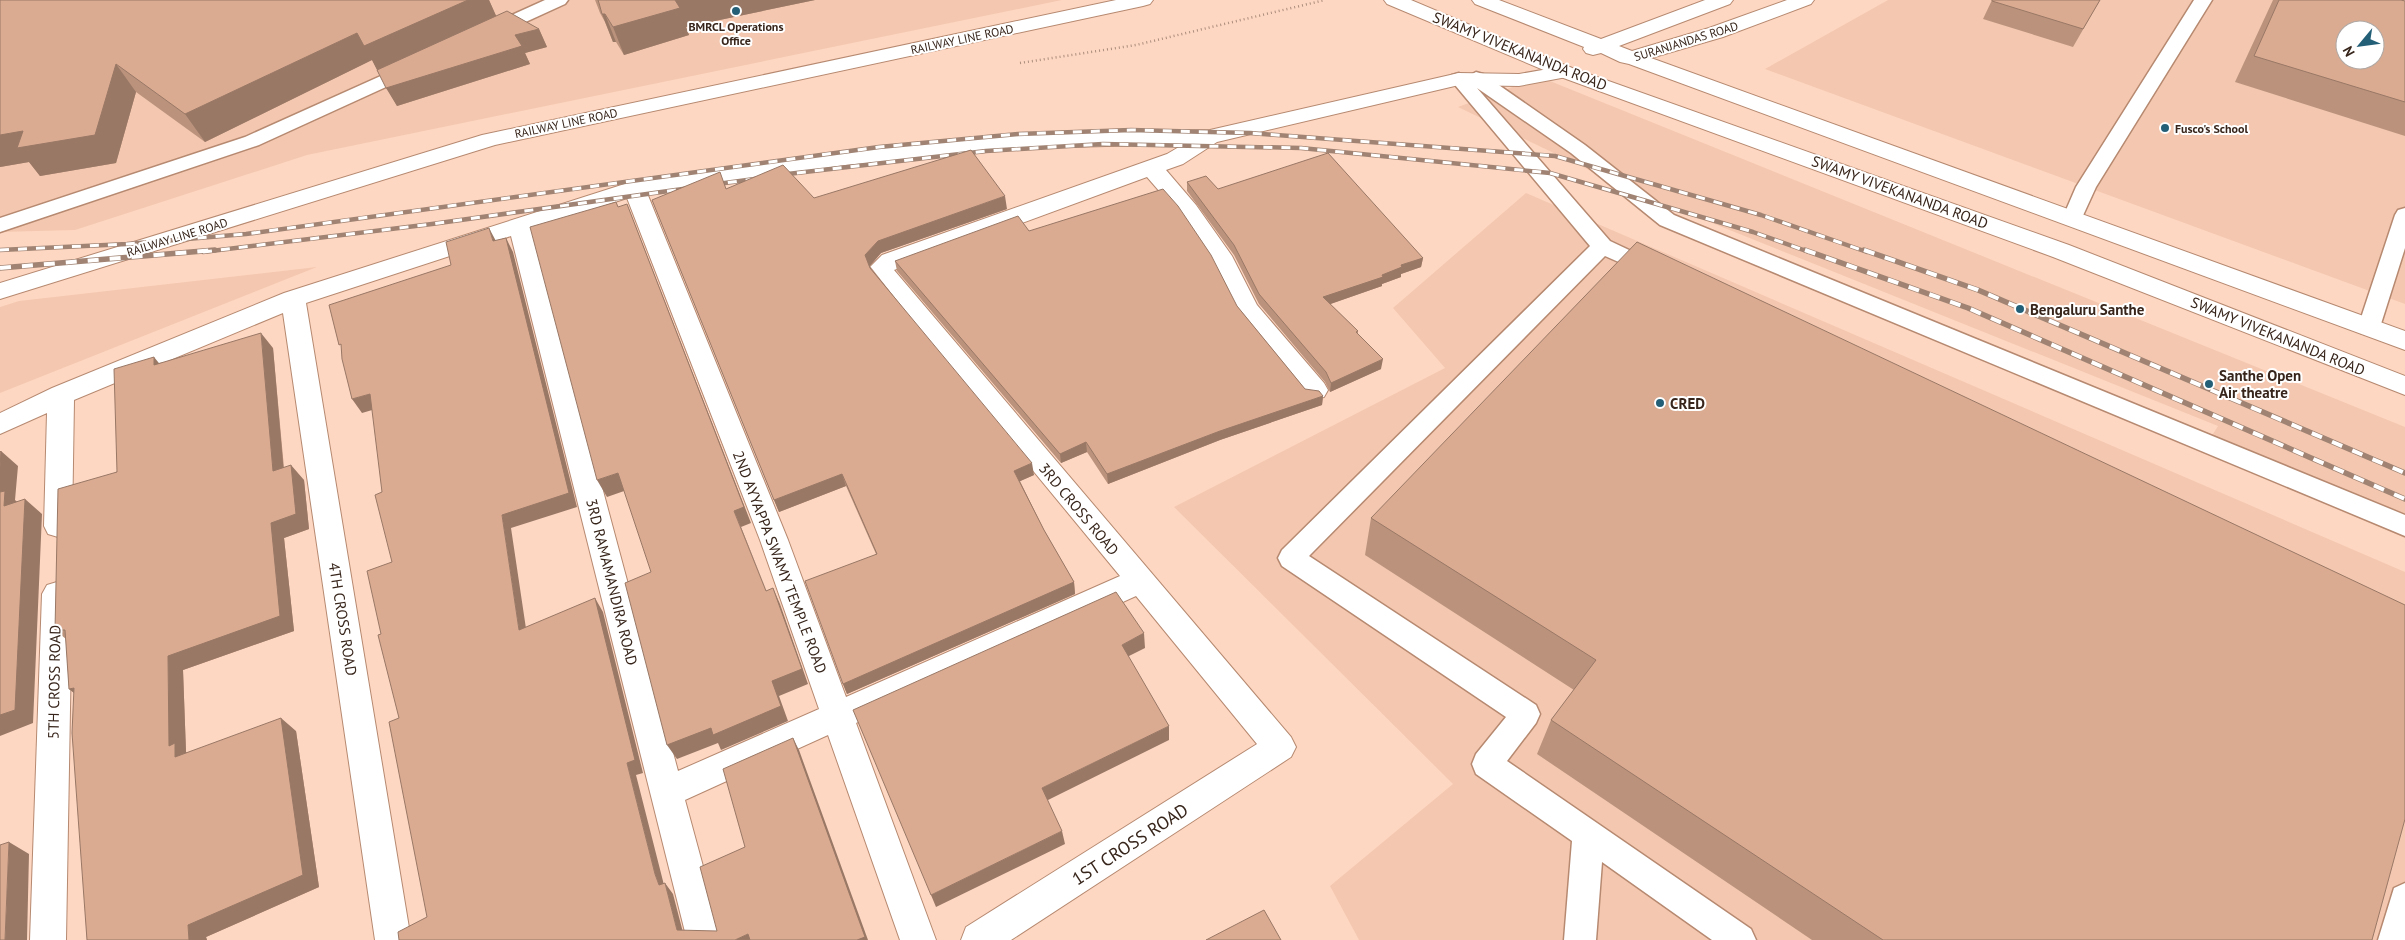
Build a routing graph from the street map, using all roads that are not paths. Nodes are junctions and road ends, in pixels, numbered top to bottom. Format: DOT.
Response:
graph roads {
  1 [pos="559,0"];
  2 [pos="1082,0"];
  3 [pos="1143,0"];
  4 [pos="1394,0"];
  5 [pos="1482,0"];
  6 [pos="1723,0"];
  7 [pos="1804,0"];
  8 [pos="2203,0"];
  9 [pos="469,42"];
  10 [pos="1600,47"];
  11 [pos="433,58"];
  12 [pos="1629,58"];
  13 [pos="1538,61"];
  14 [pos="1565,72"];
  15 [pos="1468,78"];
  16 [pos="1210,137"];
  17 [pos="1151,168"];
  18 [pos="634,188"];
  19 [pos="2405,215"];
  20 [pos="2073,216"];
  21 [pos="520,224"];
  22 [pos="0,225"];
  23 [pos="1602,246"];
  24 [pos="0,272"];
  25 [pos="1673,280"];
  26 [pos="0,290"];
  27 [pos="292,299"];
  28 [pos="2369,327"];
  29 [pos="2405,341"];
  30 [pos="2405,386"];
  31 [pos="1315,390"];
  32 [pos="61,395"];
  33 [pos="0,424"];
  34 [pos="2405,526"];
  35 [pos="1139,581"];
  36 [pos="838,716"];
  37 [pos="1280,747"];
  38 [pos="667,792"];
  39 [pos="1588,835"];
  40 [pos="2405,899"];
  41 [pos="48,940"];
  42 [pos="393,940"];
  43 [pos="705,940"];
  44 [pos="918,940"];
  45 [pos="979,940"];
  46 [pos="1580,940"];
  47 [pos="1740,940"];
  48 [pos="2394,940"];
  1 -- 9 [label="lane"];
  2 -- 24 [label="street"];
  3 -- 26 [label="street, RAILWAY LINE ROAD"];
  4 -- 13 [label="street, SWAMY VIVEKANANDA ROAD"];
  5 -- 10 [label="street"];
  6 -- 10 [label="street, SURANJANDAS ROAD"];
  7 -- 12 [label="street, SURANJANDAS ROAD"];
  8 -- 20 [label="lane"];
  10 -- 12 [label="street"];
  10 -- 13 [label="street, SURANJANDAS ROAD"];
  11 -- 22 [label="lane"];
  12 -- 14 [label="street, SURANJANDAS ROAD"];
  12 -- 20 [label="street"];
  13 -- 14 [label="street, SWAMY VIVEKANANDA ROAD"];
  13 -- 15 [label="street, SURANJANDAS ROAD"];
  14 -- 15 [label="street, SURANJANDAS ROAD"];
  14 -- 30 [label="street, SWAMY VIVEKANANDA ROAD"];
  15 -- 16 [label="street"];
  15 -- 23 [label="lane"];
  15 -- 34 [label="lane"];
  16 -- 17 [label="street"];
  16 -- 18 [label="street"];
  17 -- 31 [label="street"];
  17 -- 35 [label="street, 3RD CROSS ROAD"];
  18 -- 21 [label="street"];
  18 -- 36 [label="street, 2ND AYYAPPA SWAMY TEMPLE ROAD"];
  19 -- 28 [label="lane"];
  20 -- 28 [label="street"];
  21 -- 27 [label="street"];
  21 -- 38 [label="street, 3RD RAMAMANDIRA ROAD"];
  23 -- 25 [label="lane"];
  23 -- 39 [label="lane"];
  27 -- 32 [label="street"];
  27 -- 42 [label="street, 4TH CROSS ROAD"];
  28 -- 29 [label="street"];
  32 -- 33 [label="street"];
  32 -- 41 [label="street, 5TH CROSS ROAD"];
  35 -- 36 [label="street"];
  35 -- 37 [label="street, 3RD CROSS ROAD"];
  36 -- 38 [label="street"];
  36 -- 44 [label="street, 2ND AYYAPPA SWAMY TEMPLE ROAD"];
  37 -- 45 [label="street, 1ST CROSS ROAD"];
  38 -- 43 [label="street, 3RD RAMAMANDIRA ROAD"];
  39 -- 46 [label="lane"];
  39 -- 47 [label="lane"];
  40 -- 48 [label="lane"];
}
